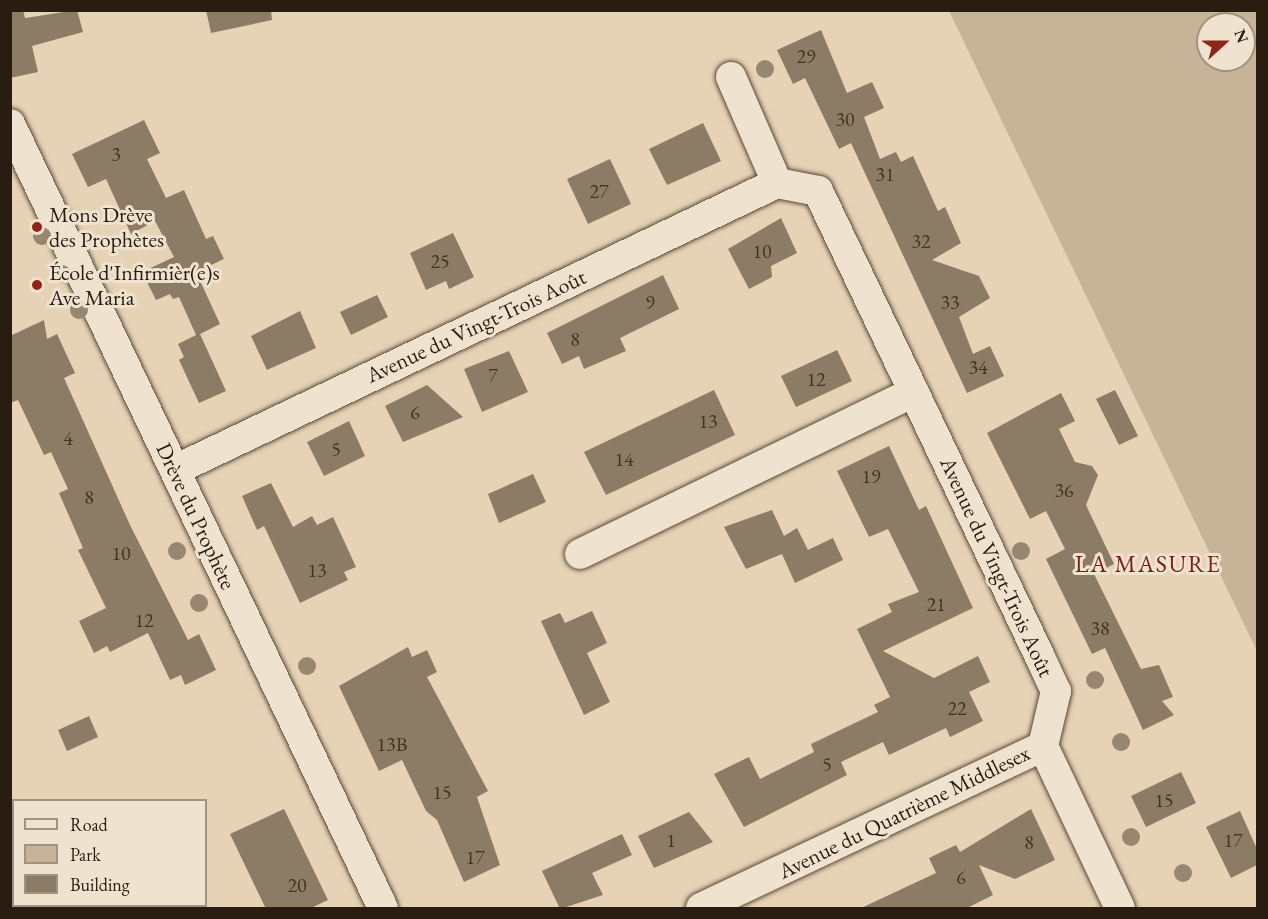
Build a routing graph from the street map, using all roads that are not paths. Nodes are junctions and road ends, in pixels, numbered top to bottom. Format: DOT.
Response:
graph roads {
  1 [pos="731,77"];
  2 [pos="10,124"];
  3 [pos="777,183"];
  4 [pos="914,392"];
  5 [pos="174,470"];
  6 [pos="580,554"];
  7 [pos="1042,746"];
  8 [pos="383,909"];
  9 [pos="700,909"];
  10 [pos="1120,909"];
  1 -- 3 [label="street"];
  2 -- 5 [label="street, Drève du Prophète"];
  3 -- 4 [label="street, Avenue du Vingt-Trois Août"];
  3 -- 5 [label="street, Avenue du Vingt-Trois Août"];
  4 -- 6 [label="street"];
  4 -- 7 [label="street, Avenue du Vingt-Trois Août"];
  5 -- 8 [label="street, Drève du Prophète"];
  7 -- 9 [label="street, Avenue du Quatrième Middlesex"];
  7 -- 10 [label="street, Avenue du Quatrième Middlesex"];
}
